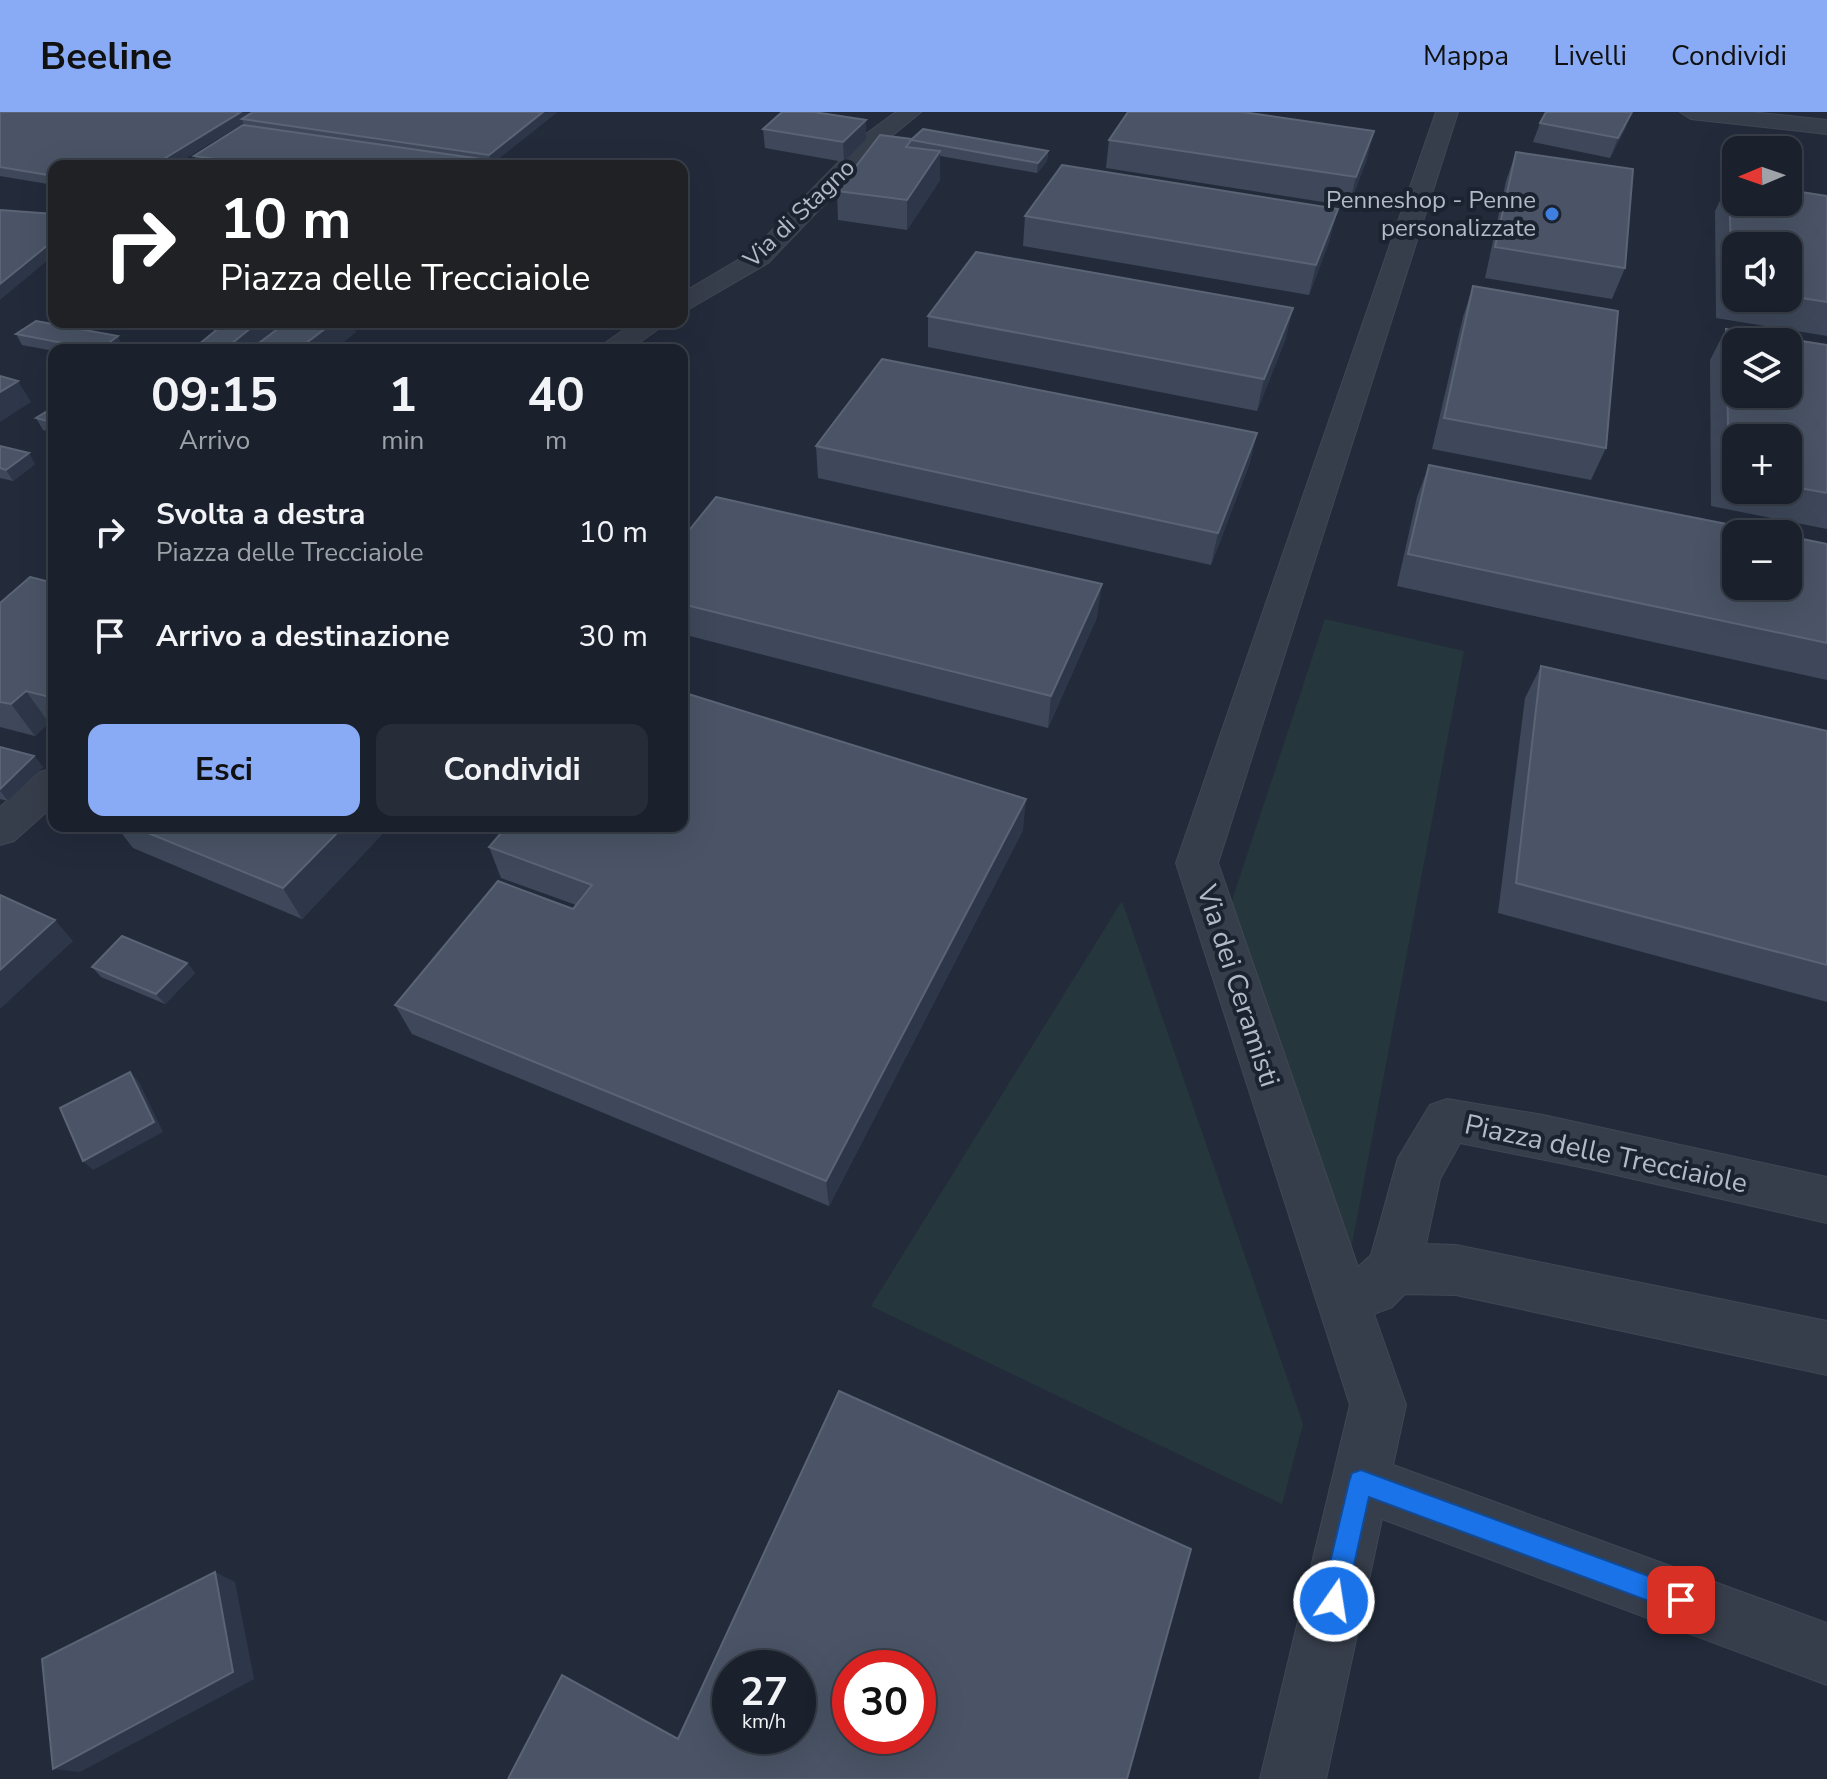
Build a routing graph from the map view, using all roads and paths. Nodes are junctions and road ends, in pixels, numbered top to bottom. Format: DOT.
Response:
graph roads {
  1 [pos="910,112"];
  2 [pos="1447,112"];
  3 [pos="1691,112"];
  4 [pos="1827,127"];
  5 [pos="688,301"];
  6 [pos="644,328"];
  7 [pos="619,344"];
  8 [pos="48,787"];
  9 [pos="0,830"];
  10 [pos="1827,1200"];
  11 [pos="1394,1269"];
  12 [pos="1347,1313"];
  13 [pos="1827,1348"];
  14 [pos="1361,1482"];
  15 [pos="1827,1654"];
  16 [pos="1293,1779"];
  1 -- 5 [label="street, Via di Stagno"];
  2 -- 12 [label="street, Via dei Ceramisti"];
  3 -- 4 [label="street"];
  6 -- 7 [label="street"];
  8 -- 9 [label="street"];
  10 -- 11 [label="street, Piazza delle Trecciaiole"];
  11 -- 12 [label="street"];
  11 -- 13 [label="street"];
  12 -- 14 [label="street, Via dei Ceramisti"];
  14 -- 15 [label="street"];
  14 -- 16 [label="street, Via dei Ceramisti"];
}
